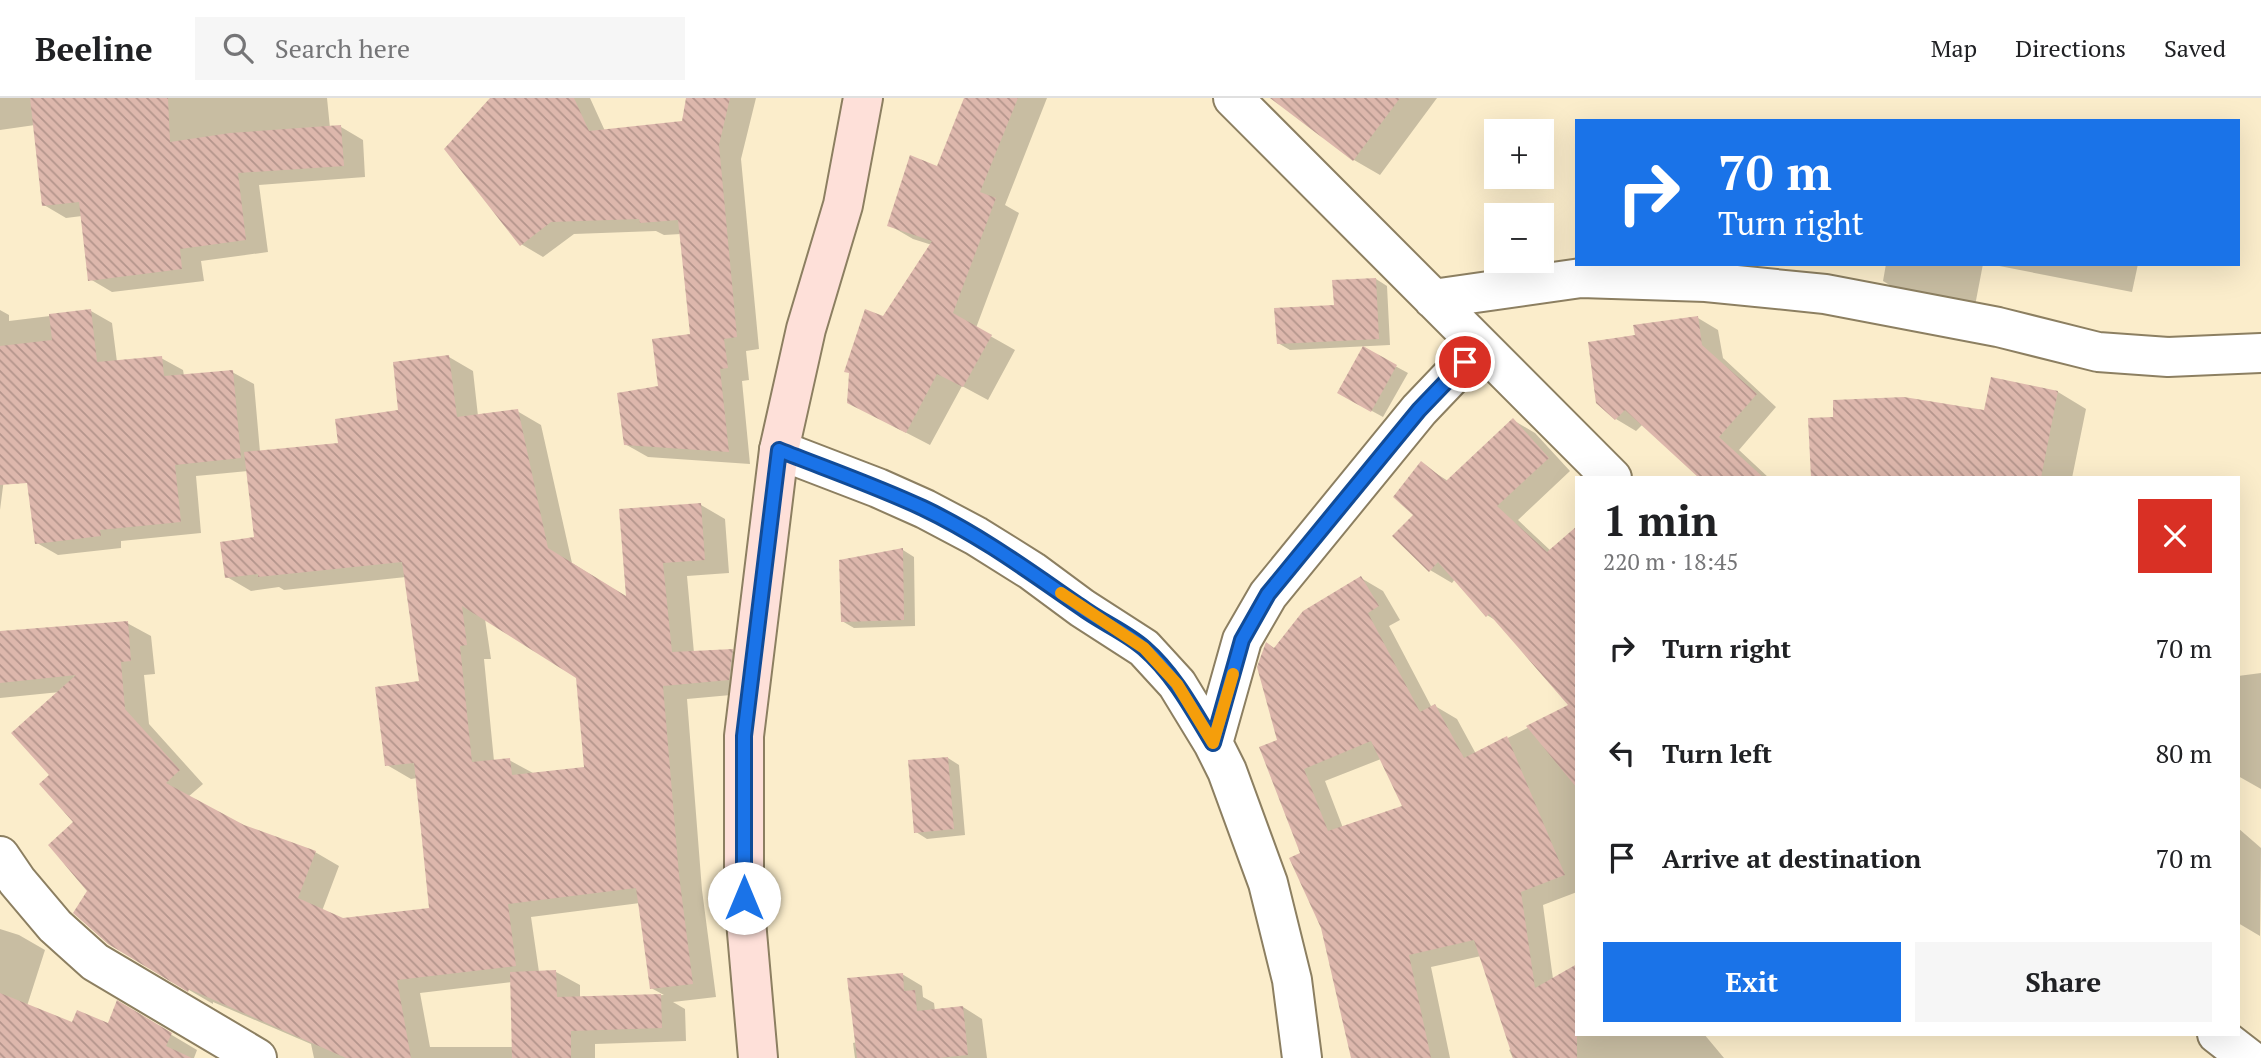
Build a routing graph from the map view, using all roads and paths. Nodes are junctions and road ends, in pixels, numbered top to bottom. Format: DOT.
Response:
graph roads {
  1 [pos="863,98"];
  2 [pos="1233,98"];
  3 [pos="1433,299"];
  4 [pos="1480,346"];
  5 [pos="2261,354"];
  6 [pos="779,450"];
  7 [pos="1610,476"];
  8 [pos="1213,743"];
  9 [pos="0,856"];
  10 [pos="2220,1036"];
  11 [pos="257,1058"];
  12 [pos="758,1058"];
  13 [pos="1302,1058"];
  14 [pos="2248,1058"];
  1 -- 6 [label="main road"];
  2 -- 3 [label="street"];
  3 -- 4 [label="street"];
  3 -- 5 [label="street"];
  4 -- 7 [label="street"];
  4 -- 8 [label="street"];
  6 -- 8 [label="street"];
  6 -- 12 [label="main road"];
  8 -- 13 [label="street"];
  9 -- 11 [label="street"];
  10 -- 14 [label="street"];
}
